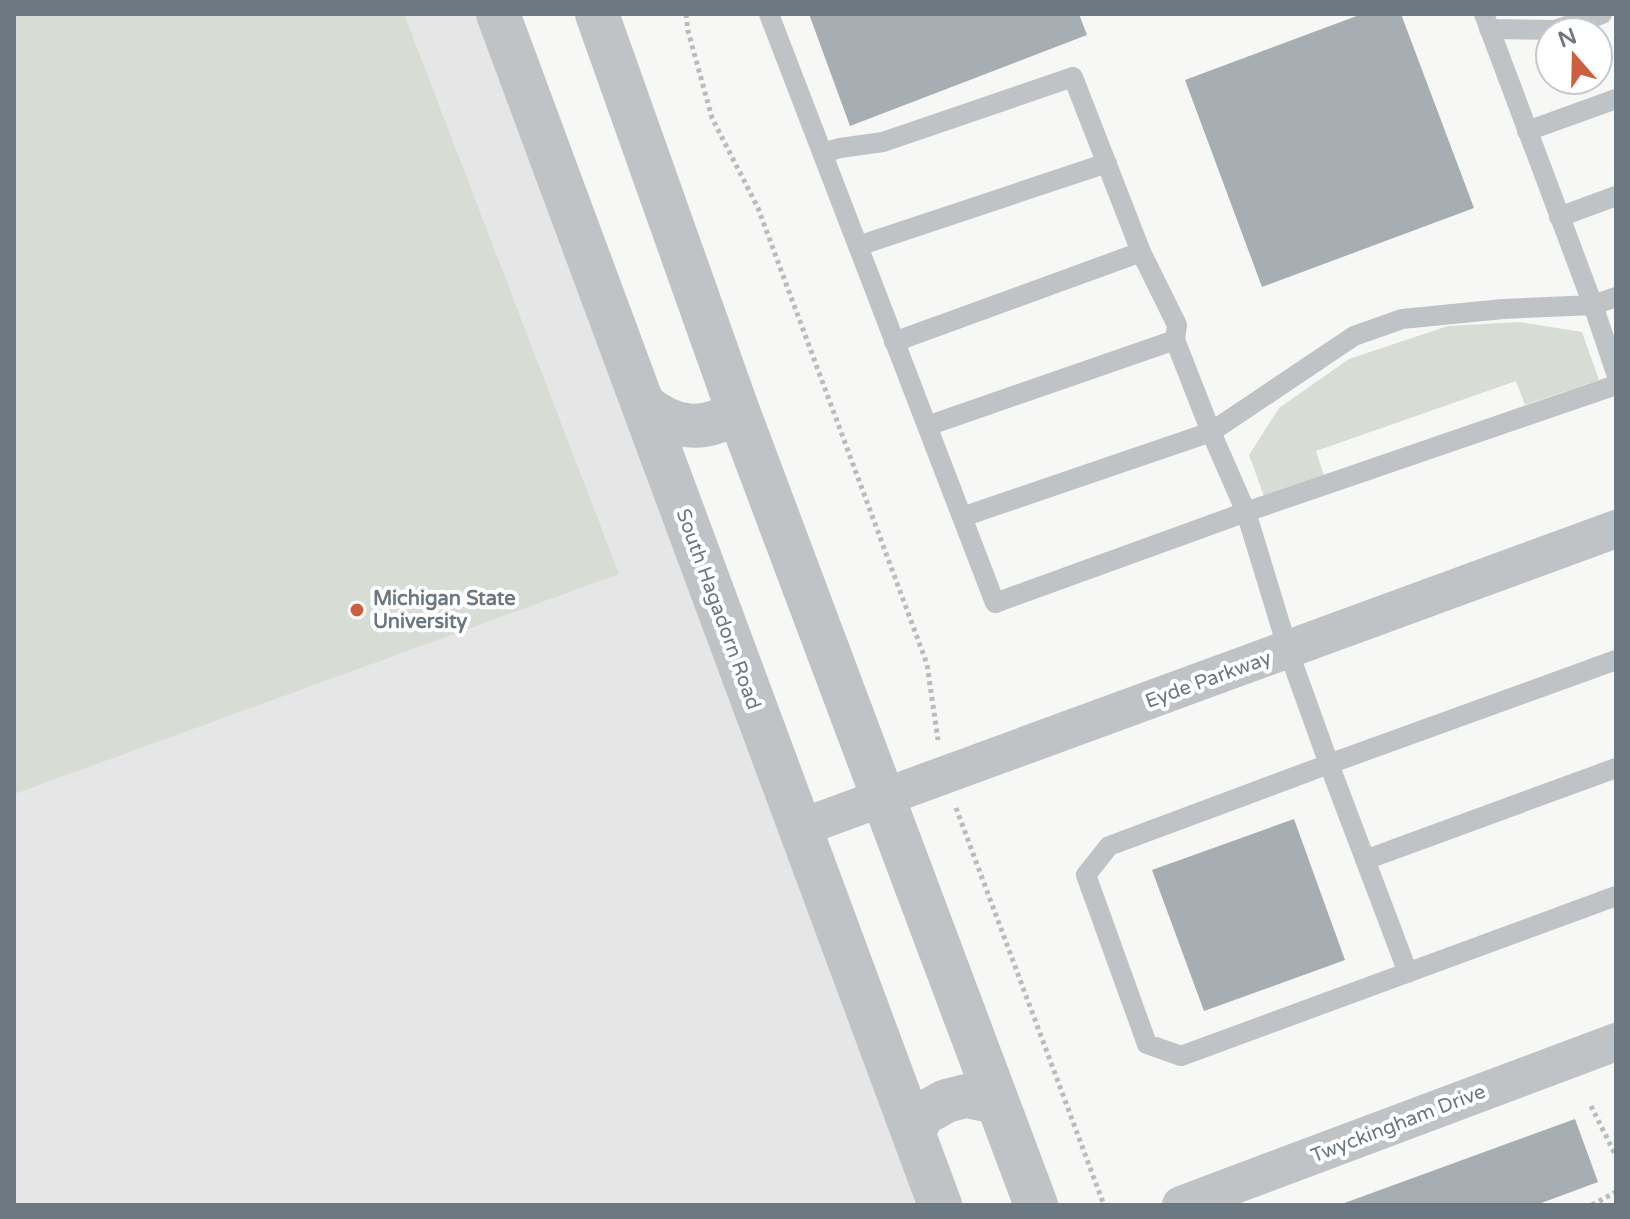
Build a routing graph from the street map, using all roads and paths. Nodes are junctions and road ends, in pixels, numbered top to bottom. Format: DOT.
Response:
graph roads {
  1 [pos="498,14"];
  2 [pos="597,14"];
  3 [pos="686,14"];
  4 [pos="769,14"];
  5 [pos="1602,14"];
  6 [pos="1486,21"];
  7 [pos="1616,99"];
  8 [pos="1527,131"];
  9 [pos="822,153"];
  10 [pos="1107,163"];
  11 [pos="1616,196"];
  12 [pos="1559,217"];
  13 [pos="858,246"];
  14 [pos="1141,252"];
  15 [pos="1616,297"];
  16 [pos="1593,305"];
  17 [pos="1175,340"];
  18 [pos="894,342"];
  19 [pos="1616,373"];
  20 [pos="1616,385"];
  21 [pos="643,404"];
  22 [pos="738,411"];
  23 [pos="927,426"];
  24 [pos="1211,432"];
  25 [pos="1246,512"];
  26 [pos="962,517"];
  27 [pos="1616,529"];
  28 [pos="1288,650"];
  29 [pos="1616,660"];
  30 [pos="938,740"];
  31 [pos="1329,764"];
  32 [pos="1616,768"];
  33 [pos="883,797"];
  34 [pos="956,808"];
  35 [pos="800,828"];
  36 [pos="1365,860"];
  37 [pos="1616,896"];
  38 [pos="1408,973"];
  39 [pos="1616,1042"];
  40 [pos="997,1102"];
  41 [pos="1591,1106"];
  42 [pos="913,1132"];
  43 [pos="1616,1156"];
  44 [pos="1616,1192"];
  45 [pos="940,1205"];
  46 [pos="1036,1205"];
  47 [pos="1104,1205"];
  48 [pos="1181,1205"];
  49 [pos="1592,1205"];
  1 -- 21 [label="street, South Hagadorn Road"];
  2 -- 22 [label="street"];
  3 -- 30 [label="path"];
  4 -- 9 [label="lane"];
  5 -- 6 [label="lane"];
  6 -- 8 [label="lane"];
  7 -- 8 [label="lane"];
  8 -- 12 [label="lane"];
  9 -- 10 [label="lane"];
  9 -- 13 [label="lane"];
  10 -- 13 [label="lane"];
  10 -- 14 [label="lane"];
  11 -- 12 [label="lane"];
  12 -- 16 [label="lane"];
  13 -- 18 [label="lane"];
  14 -- 17 [label="lane"];
  14 -- 18 [label="lane"];
  15 -- 16 [label="lane"];
  16 -- 19 [label="lane"];
  16 -- 24 [label="lane"];
  17 -- 23 [label="lane"];
  17 -- 24 [label="lane"];
  18 -- 23 [label="lane"];
  20 -- 25 [label="lane"];
  21 -- 22 [label="street"];
  21 -- 35 [label="street, South Hagadorn Road"];
  22 -- 33 [label="street"];
  23 -- 26 [label="lane"];
  24 -- 25 [label="lane"];
  24 -- 26 [label="lane"];
  25 -- 26 [label="lane"];
  25 -- 28 [label="lane"];
  27 -- 28 [label="street, Eyde Parkway"];
  28 -- 31 [label="lane"];
  28 -- 33 [label="street, Eyde Parkway"];
  29 -- 31 [label="lane"];
  31 -- 36 [label="lane"];
  31 -- 38 [label="lane"];
  32 -- 36 [label="lane"];
  33 -- 35 [label="street, Eyde Parkway"];
  33 -- 40 [label="street"];
  34 -- 47 [label="path"];
  35 -- 42 [label="street, South Hagadorn Road"];
  36 -- 38 [label="lane"];
  37 -- 38 [label="lane"];
  39 -- 48 [label="street, Twyckingham Drive"];
  40 -- 42 [label="street"];
  40 -- 46 [label="street"];
  41 -- 43 [label="path"];
  42 -- 45 [label="street, South Hagadorn Road"];
  44 -- 49 [label="path"];
}
